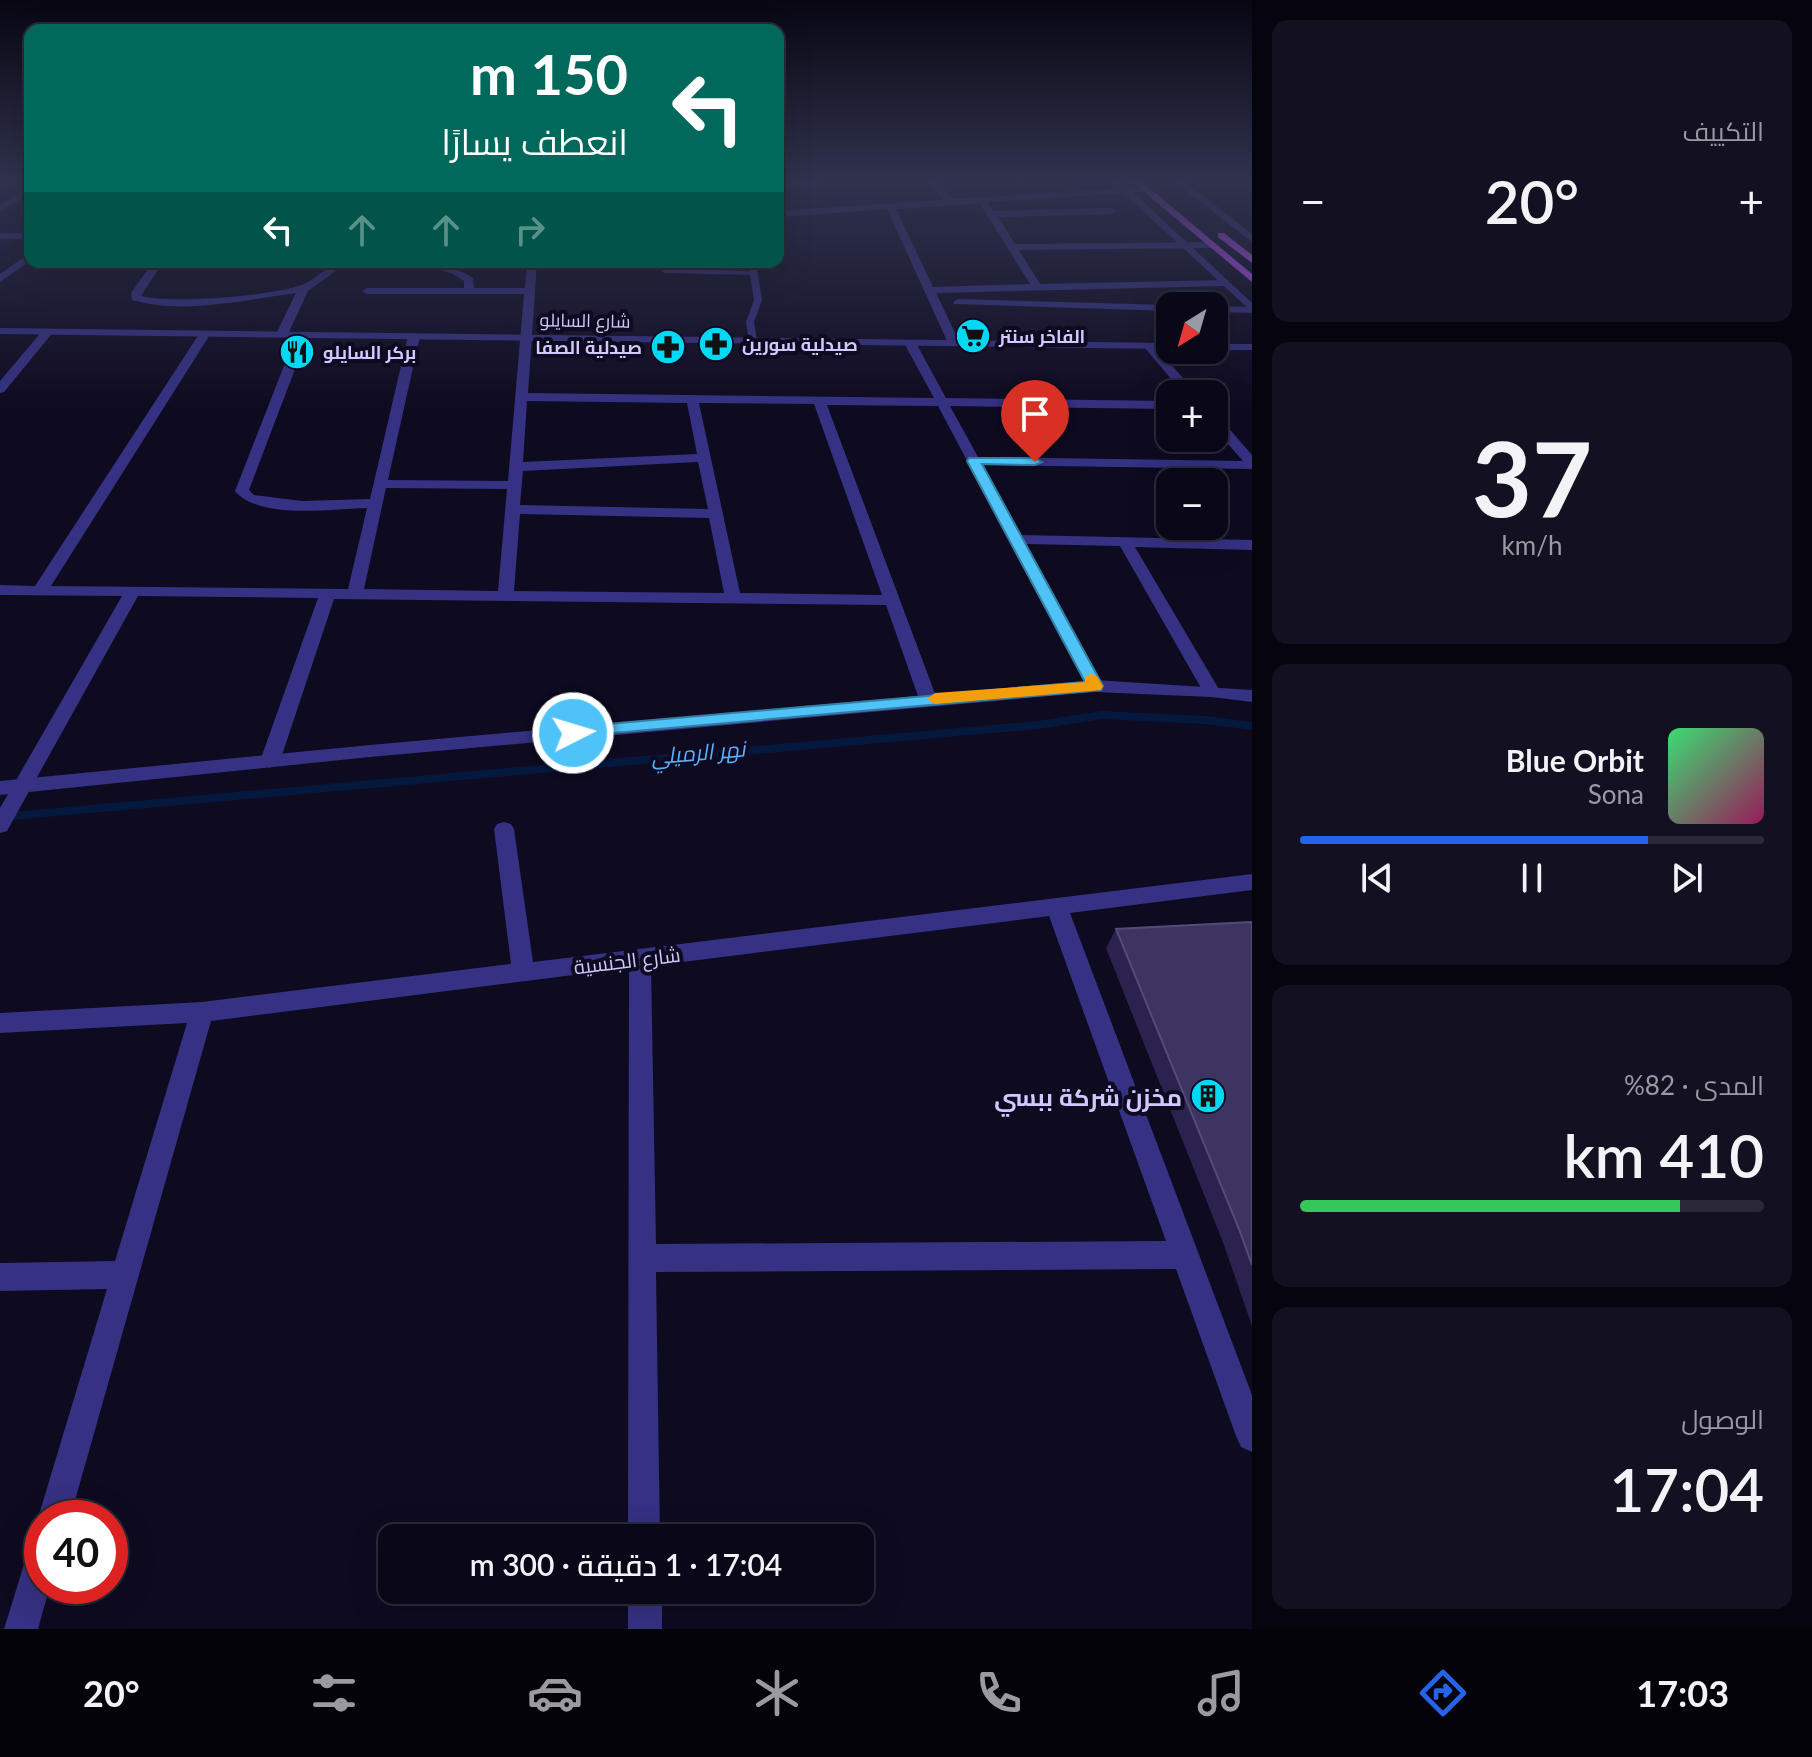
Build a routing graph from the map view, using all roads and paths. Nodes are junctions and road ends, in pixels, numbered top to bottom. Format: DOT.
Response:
graph roads {
  1 [pos="914,258"];
  2 [pos="1020,258"];
  3 [pos="1198,258"];
  4 [pos="1227,258"];
  5 [pos="24,261"];
  6 [pos="154,268"];
  7 [pos="334,268"];
  8 [pos="442,268"];
  9 [pos="531,268"];
  10 [pos="753,268"];
  11 [pos="665,271"];
  12 [pos="754,273"];
  13 [pos="0,279"];
  14 [pos="1252,279"];
  15 [pos="1225,283"];
  16 [pos="303,289"];
  17 [pos="1038,289"];
  18 [pos="929,290"];
  19 [pos="367,291"];
  20 [pos="469,291"];
  21 [pos="528,291"];
  22 [pos="935,302"];
  23 [pos="1156,308"];
  24 [pos="1228,309"];
  25 [pos="1252,310"];
  26 [pos="0,331"];
  27 [pos="48,331"];
  28 [pos="205,333"];
  29 [pos="282,334"];
  30 [pos="302,335"];
  31 [pos="414,336"];
  32 [pos="526,338"];
  33 [pos="753,341"];
  34 [pos="910,343"];
  35 [pos="954,343"];
  36 [pos="1149,346"];
  37 [pos="1156,346"];
  38 [pos="1228,347"];
  39 [pos="1252,347"];
  40 [pos="1179,380"];
  41 [pos="0,389"];
  42 [pos="520,397"];
  43 [pos="692,398"];
  44 [pos="819,400"];
  45 [pos="941,401"];
  46 [pos="1156,405"];
  47 [pos="1228,436"];
  48 [pos="704,458"];
  49 [pos="973,461"];
  50 [pos="1252,464"];
  51 [pos="515,467"];
  52 [pos="380,484"];
  53 [pos="514,485"];
  54 [pos="375,503"];
  55 [pos="512,509"];
  56 [pos="716,514"];
  57 [pos="1015,539"];
  58 [pos="1125,542"];
  59 [pos="1252,545"];
  60 [pos="0,590"];
  61 [pos="40,591"];
  62 [pos="132,593"];
  63 [pos="328,594"];
  64 [pos="355,594"];
  65 [pos="506,594"];
  66 [pos="733,597"];
  67 [pos="893,600"];
  68 [pos="1095,686"];
  69 [pos="1211,691"];
  70 [pos="1252,696"];
  71 [pos="928,699"];
  72 [pos="270,761"];
  73 [pos="12,790"];
  74 [pos="1,824"];
  75 [pos="504,829"];
  76 [pos="1252,882"];
  77 [pos="1056,904"];
  78 [pos="640,958"];
  79 [pos="523,973"];
  80 [pos="202,1012"];
  81 [pos="0,1023"];
  82 [pos="1185,1255"];
  83 [pos="642,1258"];
  84 [pos="125,1275"];
  85 [pos="0,1277"];
  86 [pos="1252,1436"];
  87 [pos="59,1500"];
  88 [pos="644,1524"];
  89 [pos="28,1604"];
  90 [pos="645,1604"];
  91 [pos="21,1629"];
  92 [pos="645,1629"];
  1 -- 18 [label="street"];
  2 -- 17 [label="street"];
  3 -- 15 [label="street"];
  4 -- 14 [label="main road"];
  5 -- 13 [label="street"];
  6 -- 16 [label="street"];
  7 -- 16 [label="street"];
  8 -- 20 [label="street"];
  9 -- 21 [label="street"];
  10 -- 12 [label="lane"];
  11 -- 12 [label="lane"];
  12 -- 33 [label="lane"];
  15 -- 17 [label="street"];
  15 -- 25 [label="street"];
  16 -- 29 [label="street"];
  17 -- 18 [label="street"];
  18 -- 22 [label="street"];
  19 -- 20 [label="street"];
  20 -- 21 [label="street"];
  21 -- 32 [label="street"];
  22 -- 23 [label="street"];
  22 -- 35 [label="street"];
  24 -- 25 [label="street"];
  26 -- 27 [label="street, شارع السايلو"];
  27 -- 28 [label="street, شارع السايلو"];
  27 -- 41 [label="street"];
  28 -- 29 [label="street, شارع السايلو"];
  28 -- 61 [label="street"];
  29 -- 30 [label="street, شارع السايلو"];
  30 -- 31 [label="street, شارع السايلو"];
  30 -- 54 [label="street"];
  31 -- 32 [label="street, شارع السايلو"];
  31 -- 52 [label="street"];
  32 -- 33 [label="street, شارع السايلو"];
  32 -- 42 [label="street"];
  33 -- 34 [label="street, شارع السايلو"];
  34 -- 35 [label="street, شارع السايلو"];
  34 -- 45 [label="street"];
  35 -- 36 [label="street, شارع السايلو"];
  36 -- 37 [label="street, شارع السايلو"];
  36 -- 40 [label="street"];
  38 -- 39 [label="street"];
  42 -- 43 [label="street"];
  42 -- 51 [label="street"];
  43 -- 44 [label="street"];
  43 -- 48 [label="street"];
  44 -- 45 [label="street"];
  44 -- 67 [label="street"];
  45 -- 46 [label="street"];
  45 -- 49 [label="street"];
  47 -- 50 [label="street"];
  48 -- 51 [label="street"];
  48 -- 56 [label="street"];
  49 -- 50 [label="street"];
  49 -- 57 [label="street"];
  51 -- 53 [label="street"];
  52 -- 53 [label="street"];
  52 -- 54 [label="street"];
  53 -- 55 [label="street"];
  54 -- 64 [label="street"];
  55 -- 56 [label="street"];
  55 -- 65 [label="street"];
  56 -- 66 [label="street"];
  57 -- 58 [label="street"];
  57 -- 68 [label="street"];
  58 -- 59 [label="street"];
  58 -- 69 [label="street"];
  60 -- 61 [label="street"];
  61 -- 62 [label="street"];
  62 -- 63 [label="street"];
  62 -- 73 [label="street"];
  63 -- 64 [label="street"];
  63 -- 72 [label="street"];
  64 -- 65 [label="street"];
  65 -- 66 [label="street"];
  66 -- 67 [label="street"];
  67 -- 71 [label="street"];
  68 -- 69 [label="street"];
  68 -- 71 [label="street"];
  69 -- 70 [label="street"];
  71 -- 72 [label="street"];
  72 -- 73 [label="street"];
  73 -- 74 [label="street"];
  75 -- 79 [label="street"];
  76 -- 77 [label="street, شارع الجنسية"];
  77 -- 78 [label="street, شارع الجنسية"];
  77 -- 82 [label="street"];
  78 -- 79 [label="street, شارع الجنسية"];
  78 -- 83 [label="street"];
  79 -- 80 [label="street, شارع الجنسية"];
  80 -- 81 [label="street, شارع الجنسية"];
  80 -- 84 [label="street"];
  82 -- 83 [label="street"];
  82 -- 86 [label="street"];
  83 -- 88 [label="street"];
  84 -- 85 [label="street"];
  84 -- 87 [label="street"];
  89 -- 91 [label="street"];
  90 -- 92 [label="street"];
}
